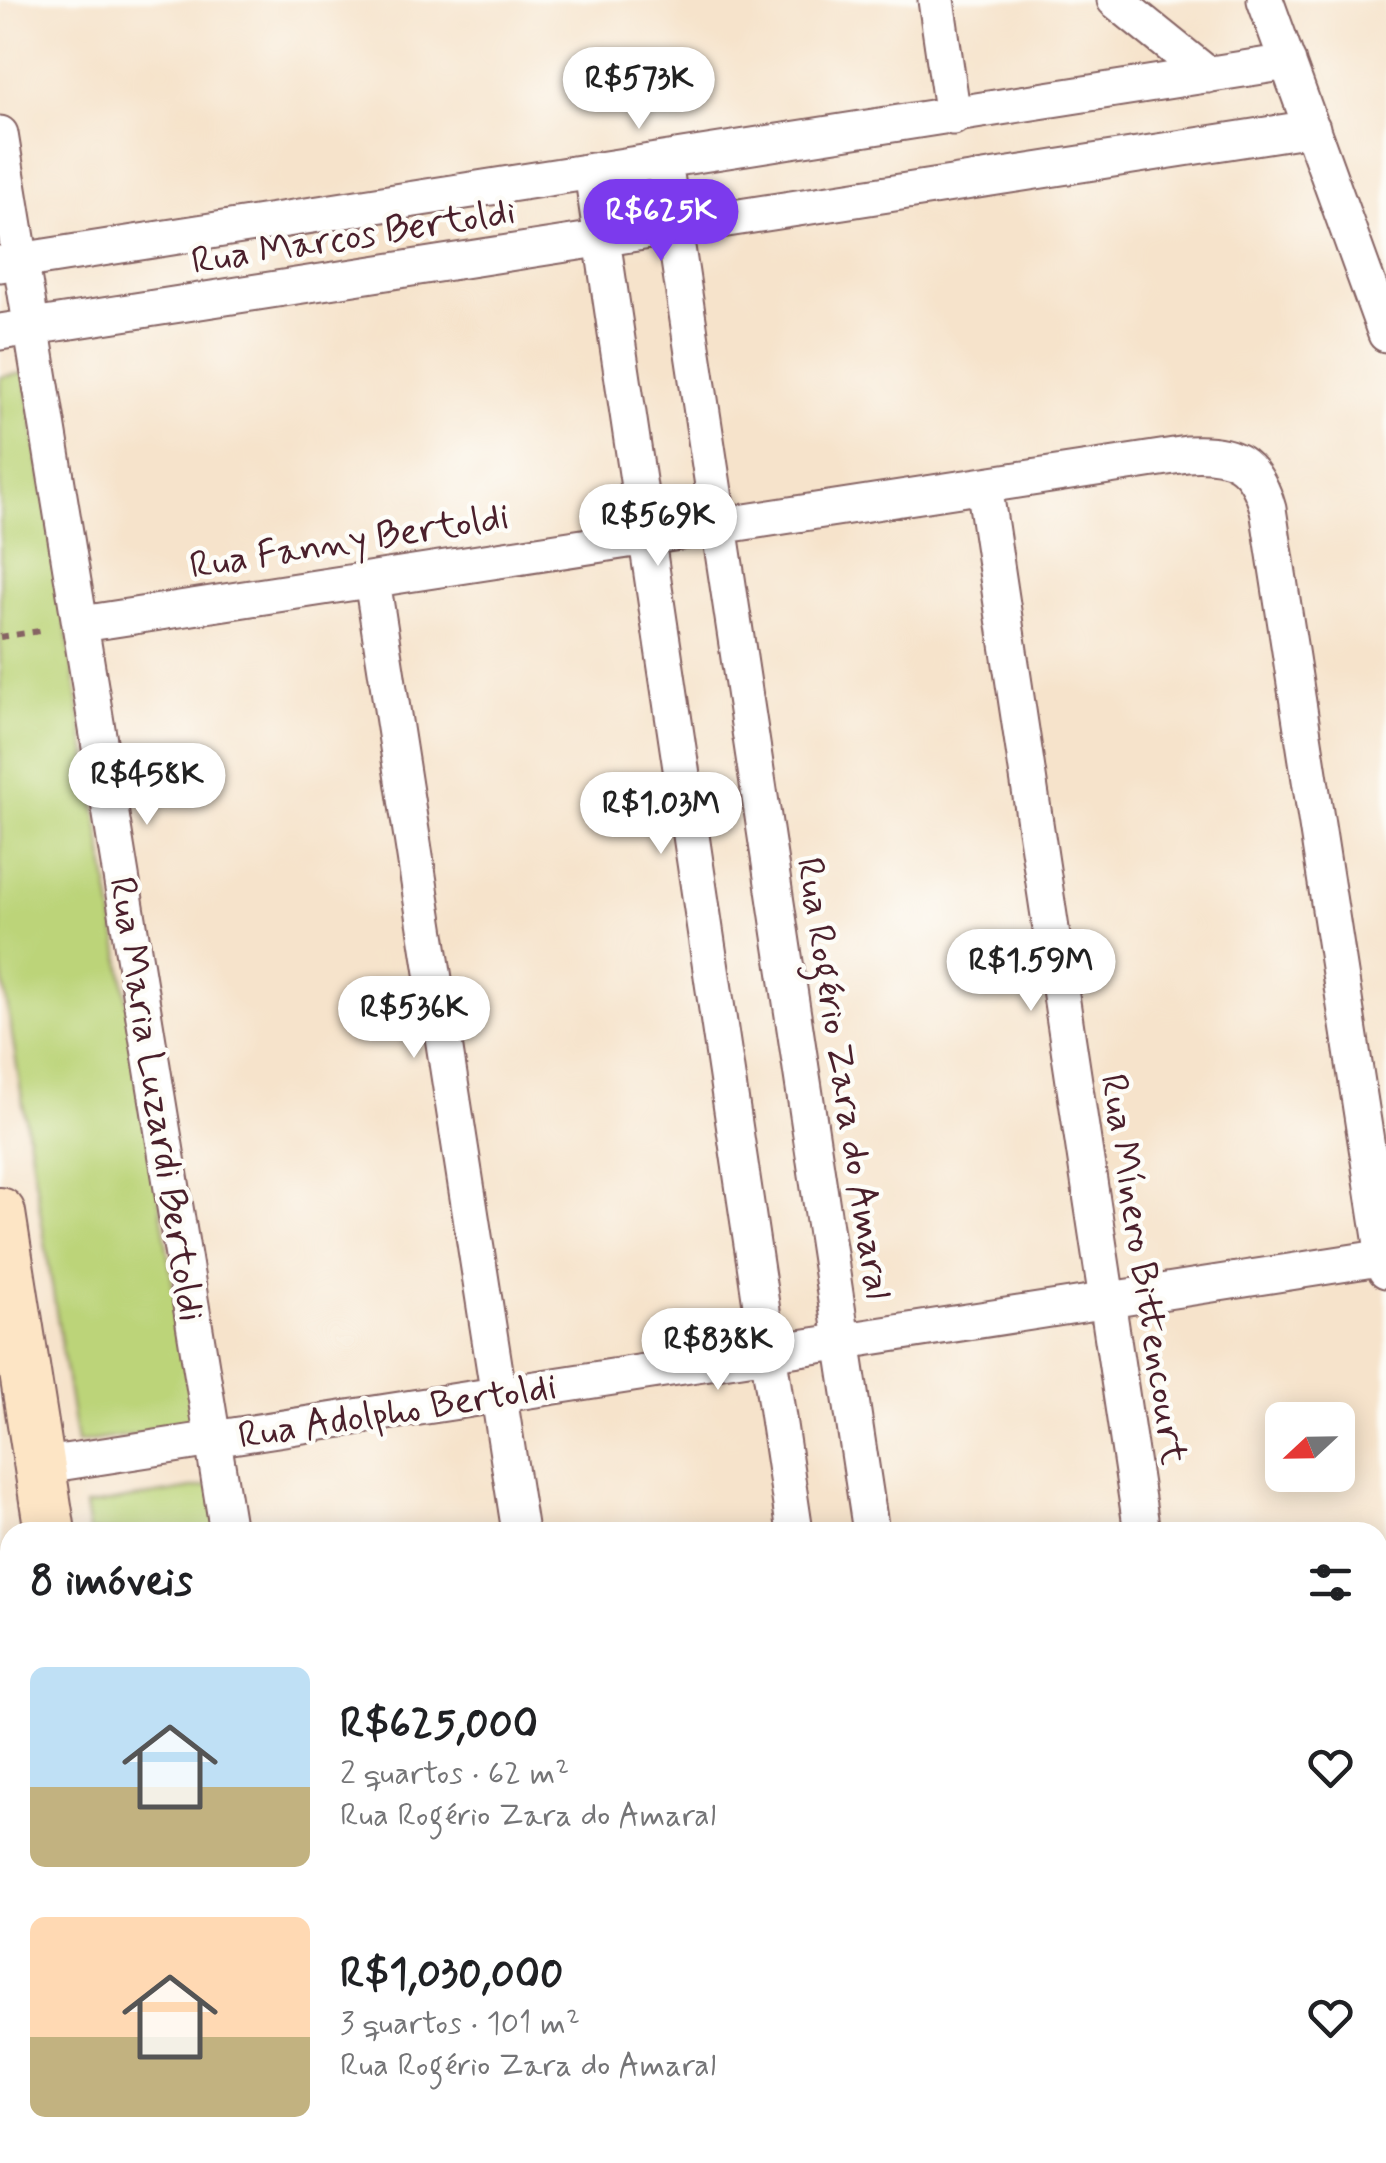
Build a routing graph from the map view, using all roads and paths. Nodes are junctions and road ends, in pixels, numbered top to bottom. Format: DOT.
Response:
graph roads {
  1 [pos="936,0"];
  2 [pos="1115,0"];
  3 [pos="1265,0"];
  4 [pos="1288,62"];
  5 [pos="1208,75"];
  6 [pos="953,117"];
  7 [pos="1312,128"];
  8 [pos="0,134"];
  9 [pos="664,161"];
  10 [pos="592,172"];
  11 [pos="674,229"];
  12 [pos="602,240"];
  13 [pos="11,262"];
  14 [pos="17,330"];
  15 [pos="1386,334"];
  16 [pos="984,485"];
  17 [pos="719,526"];
  18 [pos="646,538"];
  19 [pos="372,580"];
  20 [pos="82,624"];
  21 [pos="0,637"];
  22 [pos="0,1213"];
  23 [pos="1385,1261"];
  24 [pos="1107,1300"];
  25 [pos="842,1341"];
  26 [pos="768,1353"];
  27 [pos="498,1394"];
  28 [pos="213,1438"];
  29 [pos="20,1469"];
  30 [pos="45,1522"];
  31 [pos="226,1522"];
  32 [pos="518,1522"];
  33 [pos="793,1522"];
  34 [pos="869,1522"];
  35 [pos="1140,1522"];
  1 -- 6 [label="street"];
  2 -- 5 [label="street"];
  3 -- 4 [label="street"];
  4 -- 5 [label="street, Rua Marcos Bertoldi"];
  4 -- 7 [label="street"];
  5 -- 6 [label="street, Rua Marcos Bertoldi"];
  6 -- 9 [label="street, Rua Marcos Bertoldi"];
  7 -- 11 [label="street, Rua Marcos Bertoldi"];
  7 -- 15 [label="street"];
  8 -- 13 [label="street, Rua Maria Luzardi Bertoldi"];
  9 -- 10 [label="street, Rua Marcos Bertoldi"];
  9 -- 11 [label="street, Rua Rogério Zara do Amaral"];
  10 -- 12 [label="street"];
  10 -- 13 [label="street, Rua Marcos Bertoldi"];
  11 -- 12 [label="street, Rua Marcos Bertoldi"];
  11 -- 17 [label="street, Rua Rogério Zara do Amaral"];
  12 -- 14 [label="street, Rua Marcos Bertoldi"];
  12 -- 18 [label="street"];
  13 -- 14 [label="street, Rua Maria Luzardi Bertoldi"];
  14 -- 20 [label="street, Rua Maria Luzardi Bertoldi"];
  16 -- 17 [label="street, Rua Fanny Bertoldi"];
  16 -- 23 [label="street, Rua Fanny Bertoldi"];
  16 -- 24 [label="street, Rua Mínero Bittencourt"];
  17 -- 18 [label="street, Rua Fanny Bertoldi"];
  17 -- 25 [label="street, Rua Rogério Zara do Amaral"];
  18 -- 19 [label="street, Rua Fanny Bertoldi"];
  18 -- 26 [label="street"];
  19 -- 20 [label="street, Rua Fanny Bertoldi"];
  19 -- 27 [label="street"];
  20 -- 21 [label="path"];
  20 -- 28 [label="street, Rua Maria Luzardi Bertoldi"];
  22 -- 29 [label="street"];
  23 -- 24 [label="street, Rua Adolpho Bertoldi"];
  24 -- 25 [label="street, Rua Adolpho Bertoldi"];
  24 -- 35 [label="street, Rua Mínero Bittencourt"];
  25 -- 26 [label="street, Rua Adolpho Bertoldi"];
  25 -- 34 [label="street, Rua Rogério Zara do Amaral"];
  26 -- 27 [label="street, Rua Adolpho Bertoldi"];
  26 -- 33 [label="street"];
  27 -- 28 [label="street, Rua Adolpho Bertoldi"];
  27 -- 32 [label="street"];
  28 -- 29 [label="street, Rua Adolpho Bertoldi"];
  28 -- 31 [label="street, Rua Maria Luzardi Bertoldi"];
  29 -- 30 [label="street"];
}
